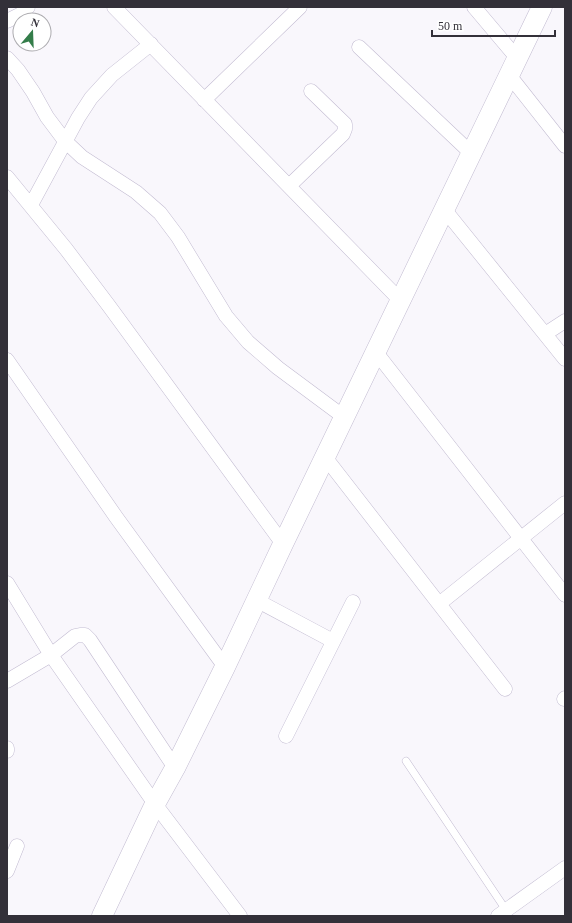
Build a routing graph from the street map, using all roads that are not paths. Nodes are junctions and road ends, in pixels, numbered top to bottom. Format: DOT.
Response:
graph roads {
  1 [pos="28,7"];
  2 [pos="300,7"];
  3 [pos="474,7"];
  4 [pos="542,7"];
  5 [pos="120,9"];
  6 [pos="7,21"];
  7 [pos="150,44"];
  8 [pos="359,47"];
  9 [pos="7,58"];
  10 [pos="513,66"];
  11 [pos="311,91"];
  12 [pos="204,100"];
  13 [pos="65,141"];
  14 [pos="565,146"];
  15 [pos="471,153"];
  16 [pos="7,176"];
  17 [pos="289,186"];
  18 [pos="31,205"];
  19 [pos="444,209"];
  20 [pos="400,300"];
  21 [pos="565,321"];
  22 [pos="545,334"];
  23 [pos="376,352"];
  24 [pos="565,359"];
  25 [pos="7,360"];
  26 [pos="344,417"];
  27 [pos="325,457"];
  28 [pos="565,503"];
  29 [pos="521,538"];
  30 [pos="283,544"];
  31 [pos="7,583"];
  32 [pos="565,595"];
  33 [pos="256,600"];
  34 [pos="353,602"];
  35 [pos="439,604"];
  36 [pos="332,641"];
  37 [pos="51,655"];
  38 [pos="224,667"];
  39 [pos="7,681"];
  40 [pos="505,689"];
  41 [pos="286,736"];
  42 [pos="7,748"];
  43 [pos="7,751"];
  44 [pos="406,761"];
  45 [pos="175,768"];
  46 [pos="155,804"];
  47 [pos="17,846"];
  48 [pos="565,868"];
  49 [pos="7,871"];
  50 [pos="107,913"];
  51 [pos="502,913"];
  52 [pos="240,916"];
  1 -- 6 [label="street"];
  2 -- 12 [label="street"];
  3 -- 10 [label="street"];
  4 -- 10 [label="street"];
  5 -- 7 [label="street"];
  7 -- 12 [label="street"];
  7 -- 13 [label="street"];
  8 -- 15 [label="street"];
  9 -- 13 [label="street"];
  10 -- 14 [label="street"];
  10 -- 15 [label="street"];
  11 -- 17 [label="street"];
  12 -- 17 [label="street"];
  13 -- 18 [label="street"];
  13 -- 26 [label="street"];
  15 -- 19 [label="street"];
  16 -- 18 [label="street"];
  17 -- 20 [label="street"];
  18 -- 30 [label="street"];
  19 -- 20 [label="street"];
  19 -- 22 [label="street"];
  20 -- 23 [label="street"];
  21 -- 22 [label="street"];
  22 -- 24 [label="street"];
  23 -- 26 [label="street"];
  23 -- 29 [label="street"];
  25 -- 38 [label="street"];
  26 -- 27 [label="street"];
  27 -- 30 [label="street"];
  27 -- 35 [label="street"];
  28 -- 29 [label="street"];
  29 -- 32 [label="street"];
  29 -- 35 [label="street"];
  30 -- 33 [label="street"];
  31 -- 37 [label="street"];
  33 -- 36 [label="street"];
  33 -- 38 [label="street"];
  34 -- 36 [label="street"];
  35 -- 40 [label="street"];
  36 -- 41 [label="street"];
  37 -- 39 [label="street"];
  37 -- 45 [label="street"];
  37 -- 46 [label="street"];
  38 -- 45 [label="street"];
  42 -- 43 [label="street"];
  44 -- 51 [label="lane"];
  45 -- 46 [label="street"];
  46 -- 50 [label="street"];
  46 -- 52 [label="street"];
  47 -- 49 [label="street"];
  48 -- 51 [label="street"];
}
